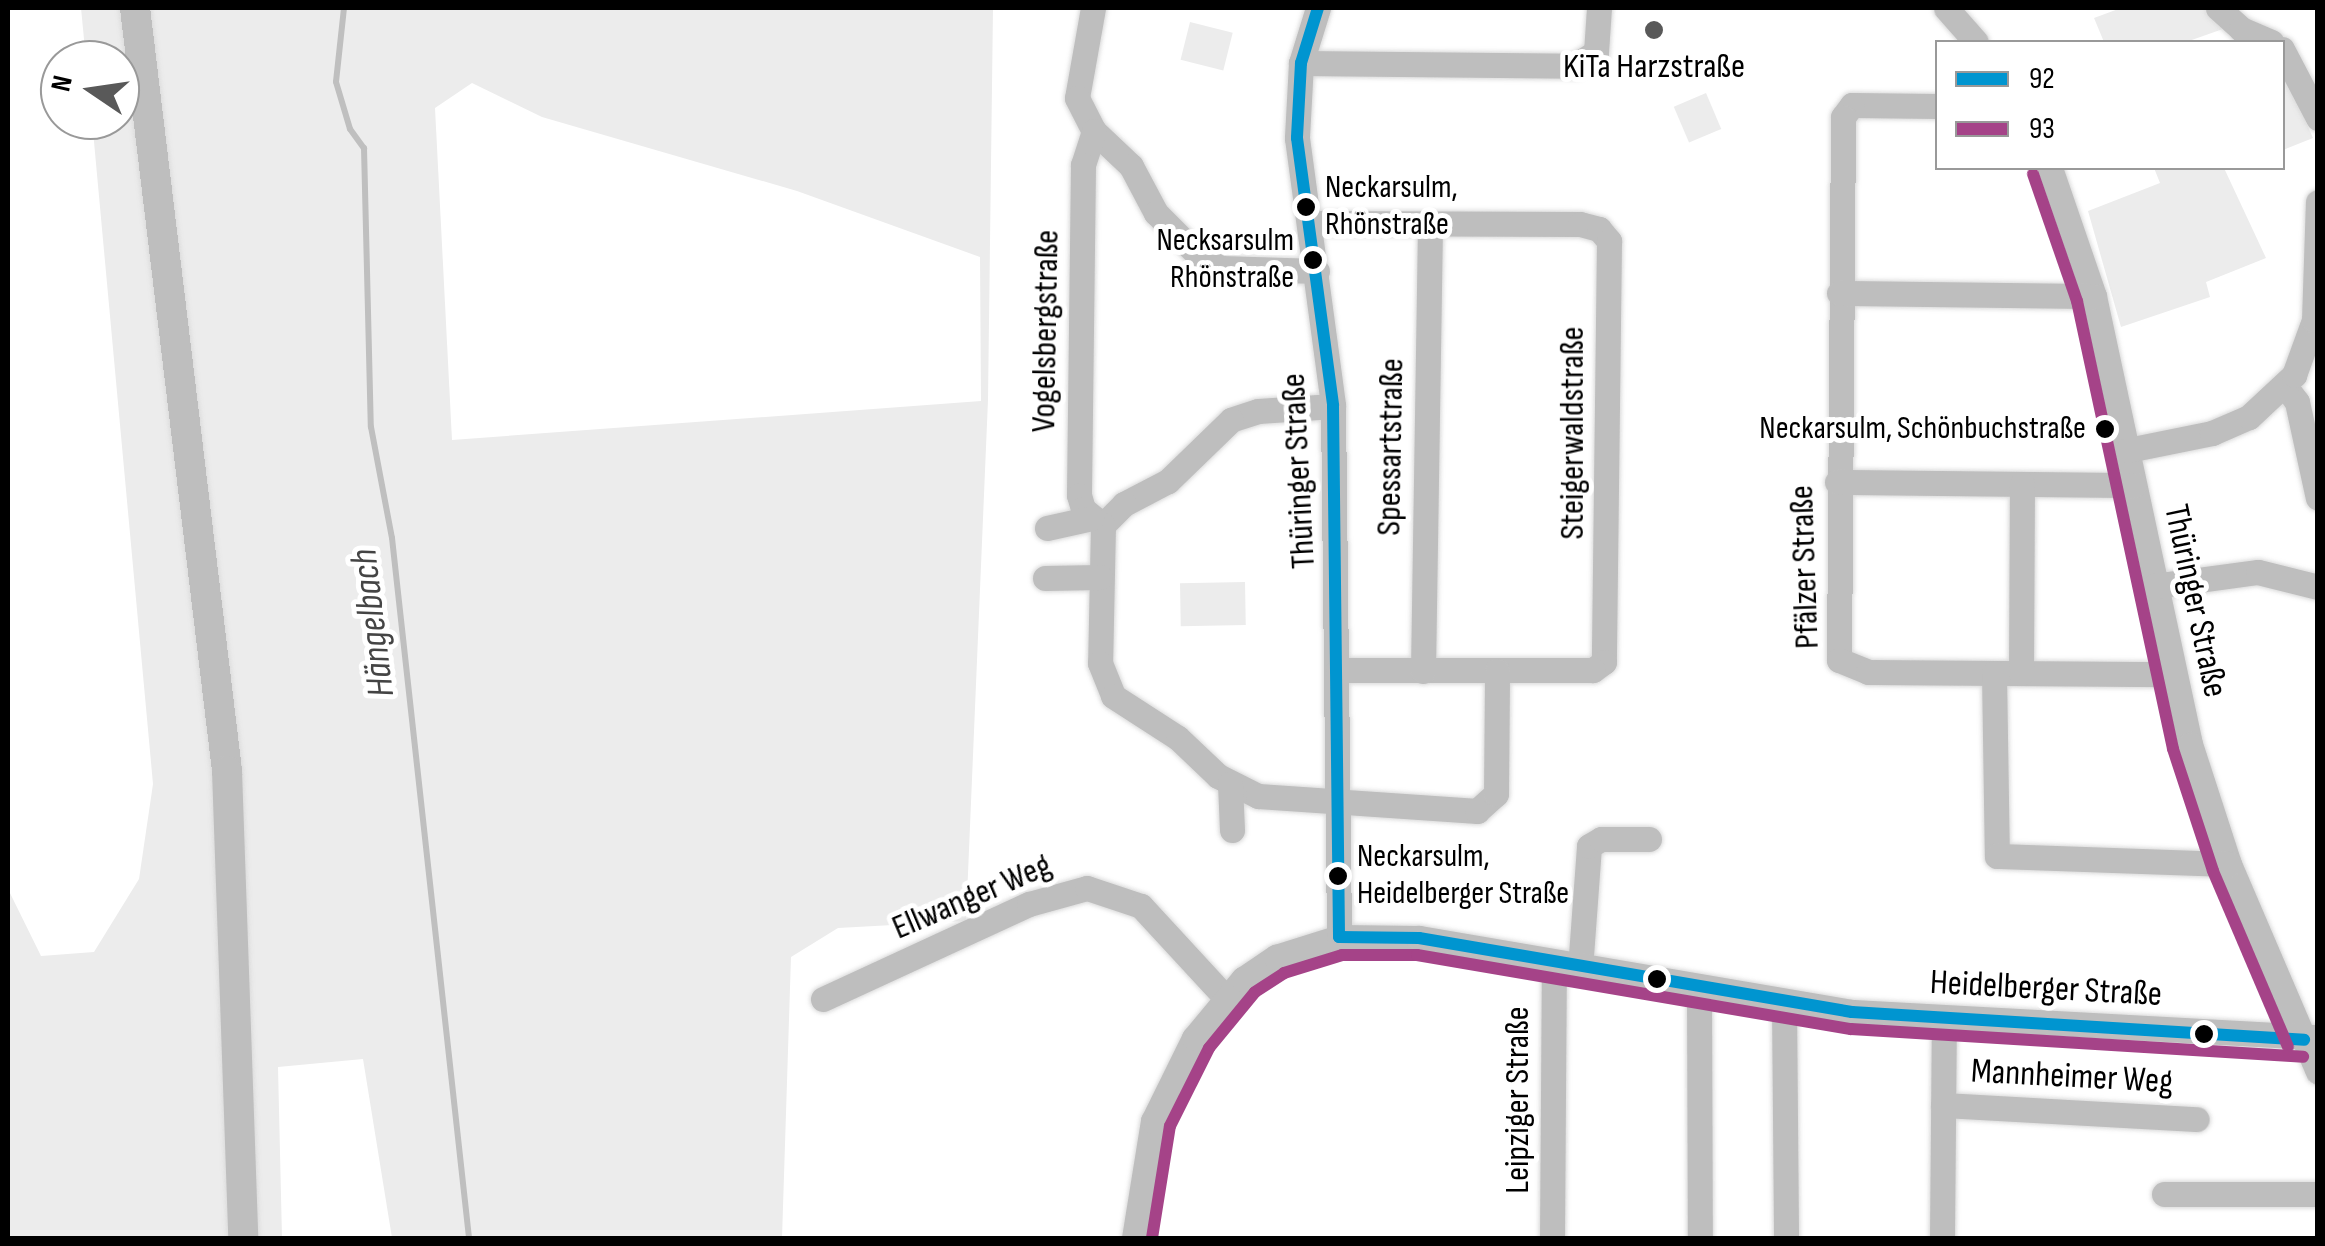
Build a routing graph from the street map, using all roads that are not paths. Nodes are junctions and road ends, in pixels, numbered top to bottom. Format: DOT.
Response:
graph roads {
  1 [pos="135,8"];
  2 [pos="1093,8"];
  3 [pos="1318,8"];
  4 [pos="1599,8"];
  5 [pos="1946,8"];
  6 [pos="2218,8"];
  7 [pos="1974,40"];
  8 [pos="2267,40"];
  9 [pos="2285,55"];
  10 [pos="1301,63"];
  11 [pos="1935,106"];
  12 [pos="2318,118"];
  13 [pos="1094,131"];
  14 [pos="2051,170"];
  15 [pos="2318,202"];
  16 [pos="1309,223"];
  17 [pos="1430,224"];
  18 [pos="1317,271"];
  19 [pos="1839,293"];
  20 [pos="2094,296"];
  21 [pos="2285,386"];
  22 [pos="1333,406"];
  23 [pos="2128,450"];
  24 [pos="1837,482"];
  25 [pos="2022,484"];
  26 [pos="2134,485"];
  27 [pos="2318,498"];
  28 [pos="1098,521"];
  29 [pos="1048,528"];
  30 [pos="1100,577"];
  31 [pos="1045,578"];
  32 [pos="2154,586"];
  33 [pos="2318,587"];
  34 [pos="1338,670"];
  35 [pos="1423,671"];
  36 [pos="1497,672"];
  37 [pos="1994,672"];
  38 [pos="2021,673"];
  39 [pos="2174,674"];
  40 [pos="1230,784"];
  41 [pos="1334,804"];
  42 [pos="1232,830"];
  43 [pos="1649,838"];
  44 [pos="2228,864"];
  45 [pos="1340,937"];
  46 [pos="1554,962"];
  47 [pos="1580,968"];
  48 [pos="1699,989"];
  49 [pos="1225,998"];
  50 [pos="822,999"];
  51 [pos="1784,1003"];
  52 [pos="1944,1018"];
  53 [pos="2310,1038"];
  54 [pos="2318,1072"];
  55 [pos="1943,1105"];
  56 [pos="2197,1118"];
  57 [pos="2164,1194"];
  58 [pos="2318,1194"];
  59 [pos="243,1238"];
  60 [pos="1134,1238"];
  61 [pos="1552,1238"];
  62 [pos="1700,1238"];
  63 [pos="1786,1238"];
  64 [pos="1942,1238"];
  1 -- 59 [label="main road"];
  2 -- 13 [label="street"];
  3 -- 10 [label="street, Thüringer Straße"];
  4 -- 10 [label="street"];
  5 -- 7 [label="street"];
  6 -- 8 [label="street"];
  9 -- 12 [label="street"];
  10 -- 16 [label="street, Thüringer Straße"];
  11 -- 19 [label="street, Pfälzer Straße"];
  13 -- 18 [label="street"];
  13 -- 28 [label="street, Vogelsbergstraße"];
  14 -- 20 [label="street, Thüringer Straße"];
  15 -- 21 [label="street"];
  16 -- 17 [label="street, Steigerwaldstraße"];
  16 -- 18 [label="street, Thüringer Straße"];
  17 -- 35 [label="street, Spessartstraße"];
  17 -- 36 [label="street, Steigerwaldstraße"];
  18 -- 22 [label="street, Thüringer Straße"];
  19 -- 20 [label="street"];
  19 -- 24 [label="street, Pfälzer Straße"];
  20 -- 23 [label="street, Thüringer Straße"];
  21 -- 23 [label="street"];
  21 -- 27 [label="street"];
  22 -- 28 [label="street"];
  22 -- 34 [label="street, Thüringer Straße"];
  23 -- 26 [label="street, Thüringer Straße"];
  24 -- 25 [label="street"];
  24 -- 37 [label="street, Pfälzer Straße"];
  25 -- 26 [label="street"];
  25 -- 38 [label="street"];
  26 -- 32 [label="street, Thüringer Straße"];
  28 -- 29 [label="street"];
  28 -- 30 [label="street, Vogelsbergstraße"];
  30 -- 31 [label="street"];
  30 -- 40 [label="street, Vogelsbergstraße"];
  32 -- 33 [label="street"];
  32 -- 39 [label="street, Thüringer Straße"];
  34 -- 35 [label="street, Steigerwaldstraße"];
  34 -- 41 [label="street, Thüringer Straße"];
  35 -- 36 [label="street, Steigerwaldstraße"];
  36 -- 41 [label="street"];
  37 -- 38 [label="street, Pfälzer Straße"];
  37 -- 44 [label="street"];
  38 -- 39 [label="street, Pfälzer Straße"];
  39 -- 44 [label="street, Thüringer Straße"];
  40 -- 41 [label="street"];
  40 -- 42 [label="street"];
  41 -- 45 [label="street, Thüringer Straße"];
  43 -- 47 [label="street"];
  44 -- 53 [label="street, Thüringer Straße"];
  45 -- 46 [label="street, Heidelberger Straße"];
  45 -- 49 [label="street, Heidelberger Straße"];
  46 -- 47 [label="street, Heidelberger Straße"];
  46 -- 61 [label="street, Leipziger Straße"];
  47 -- 48 [label="street, Heidelberger Straße"];
  48 -- 51 [label="street, Heidelberger Straße"];
  48 -- 62 [label="street"];
  49 -- 50 [label="street, Ellwanger Weg"];
  49 -- 60 [label="street, Heidelberger Straße"];
  51 -- 52 [label="street, Heidelberger Straße"];
  51 -- 63 [label="street"];
  52 -- 53 [label="street, Heidelberger Straße"];
  52 -- 55 [label="street, Mannheimer Weg"];
  53 -- 54 [label="street, Thüringer Straße"];
  55 -- 56 [label="street, Mannheimer Weg"];
  55 -- 64 [label="street, Mannheimer Weg"];
  57 -- 58 [label="street"];
}
